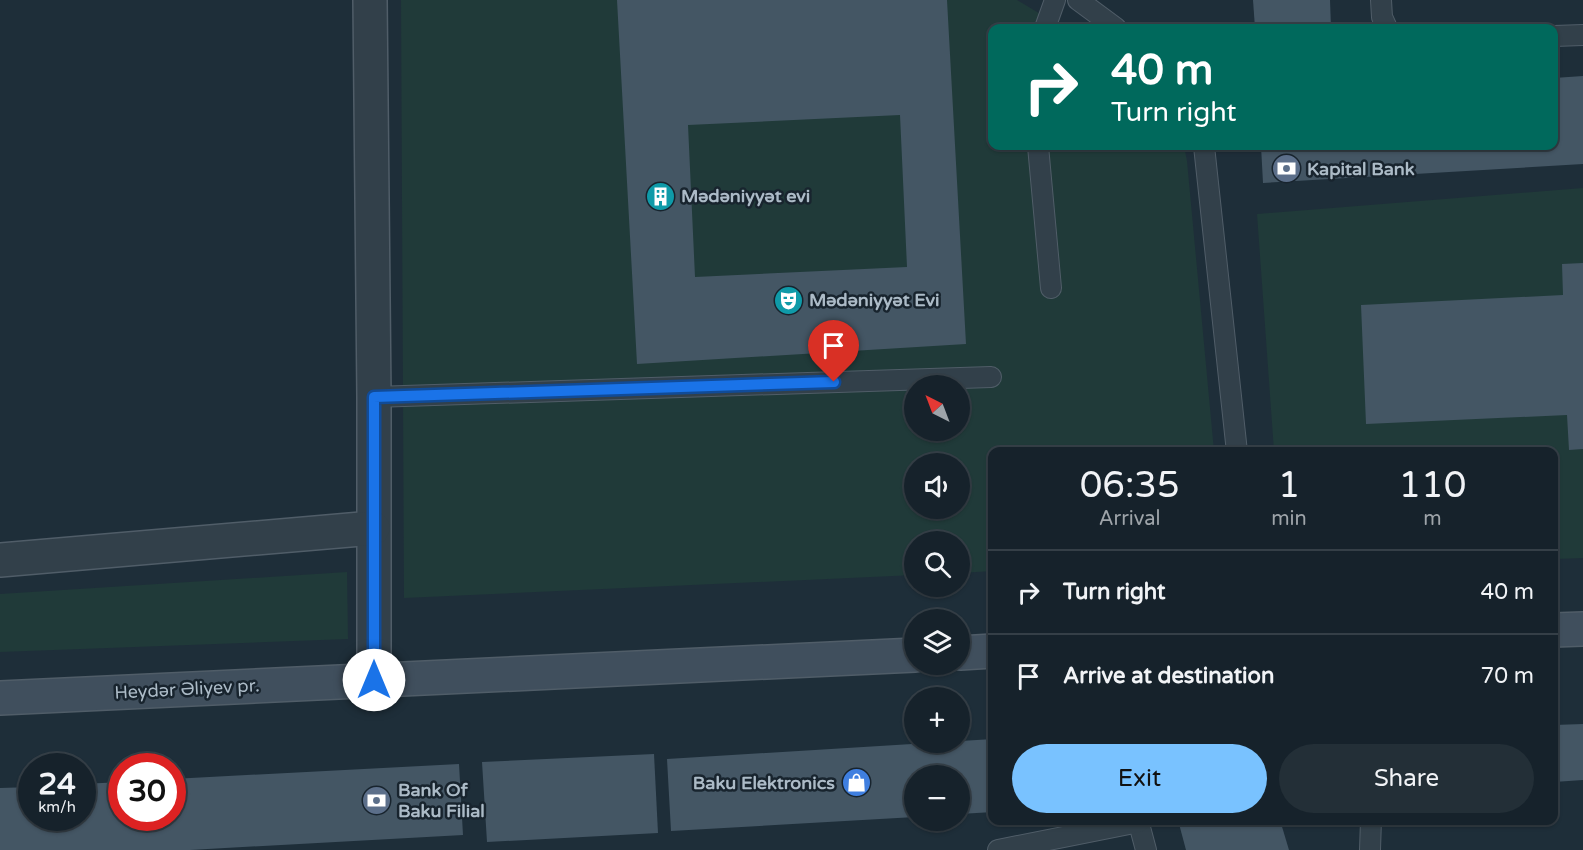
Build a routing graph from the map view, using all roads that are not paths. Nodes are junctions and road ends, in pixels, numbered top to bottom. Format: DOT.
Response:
graph roads {
  1 [pos="370,0"];
  2 [pos="1055,0"];
  3 [pos="1078,0"];
  4 [pos="1381,0"];
  5 [pos="1046,24"];
  6 [pos="1111,24"];
  7 [pos="1385,24"];
  8 [pos="1583,35"];
  9 [pos="1558,36"];
  10 [pos="1038,150"];
  11 [pos="1204,150"];
  12 [pos="1050,288"];
  13 [pos="991,376"];
  14 [pos="374,397"];
  15 [pos="1236,447"];
  16 [pos="373,528"];
  17 [pos="0,560"];
  18 [pos="1583,629"];
  19 [pos="1558,630"];
  20 [pos="988,651"];
  21 [pos="970,652"];
  22 [pos="904,656"];
  23 [pos="374,680"];
  24 [pos="0,698"];
  25 [pos="1119,825"];
  26 [pos="1139,825"];
  27 [pos="1371,825"];
  28 [pos="998,850"];
  29 [pos="1146,850"];
  30 [pos="1370,850"];
  1 -- 14 [label="street"];
  2 -- 5 [label="lane"];
  3 -- 6 [label="lane"];
  4 -- 7 [label="lane"];
  8 -- 9 [label="lane"];
  10 -- 12 [label="lane"];
  11 -- 15 [label="lane"];
  13 -- 14 [label="lane"];
  14 -- 16 [label="street"];
  16 -- 17 [label="street"];
  16 -- 23 [label="street"];
  18 -- 19 [label="main road"];
  20 -- 21 [label="main road"];
  22 -- 23 [label="main road, Heydər Əliyev pr."];
  23 -- 24 [label="main road, Heydər Əliyev pr."];
  25 -- 28 [label="lane"];
  26 -- 29 [label="lane"];
  27 -- 30 [label="lane"];
}
